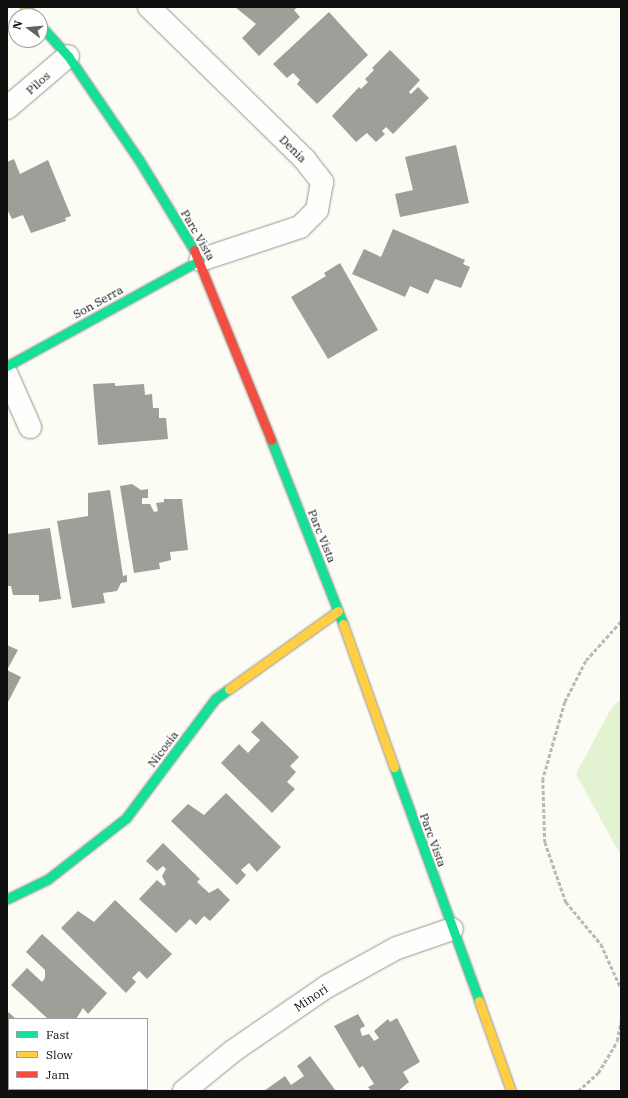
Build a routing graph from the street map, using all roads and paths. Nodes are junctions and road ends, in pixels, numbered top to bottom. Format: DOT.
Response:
graph roads {
  1 [pos="149,7"];
  2 [pos="48,33"];
  3 [pos="68,56"];
  4 [pos="7,108"];
  5 [pos="200,260"];
  6 [pos="7,366"];
  7 [pos="7,374"];
  8 [pos="30,427"];
  9 [pos="338,611"];
  10 [pos="621,622"];
  11 [pos="7,900"];
  12 [pos="452,928"];
  13 [pos="621,988"];
  14 [pos="621,1021"];
  15 [pos="184,1091"];
  16 [pos="511,1091"];
  17 [pos="578,1091"];
  1 -- 5 [label="street, Denia"];
  2 -- 3 [label="street, Parc Vista"];
  3 -- 4 [label="street, Pilos"];
  3 -- 5 [label="street, Parc Vista"];
  5 -- 6 [label="street, Son Serra"];
  5 -- 9 [label="street, Parc Vista"];
  7 -- 8 [label="street"];
  9 -- 11 [label="street, Nicosia"];
  9 -- 12 [label="street, Parc Vista"];
  10 -- 13 [label="path"];
  12 -- 15 [label="street, Minori"];
  12 -- 16 [label="street, Parc Vista"];
  14 -- 17 [label="path"];
}
